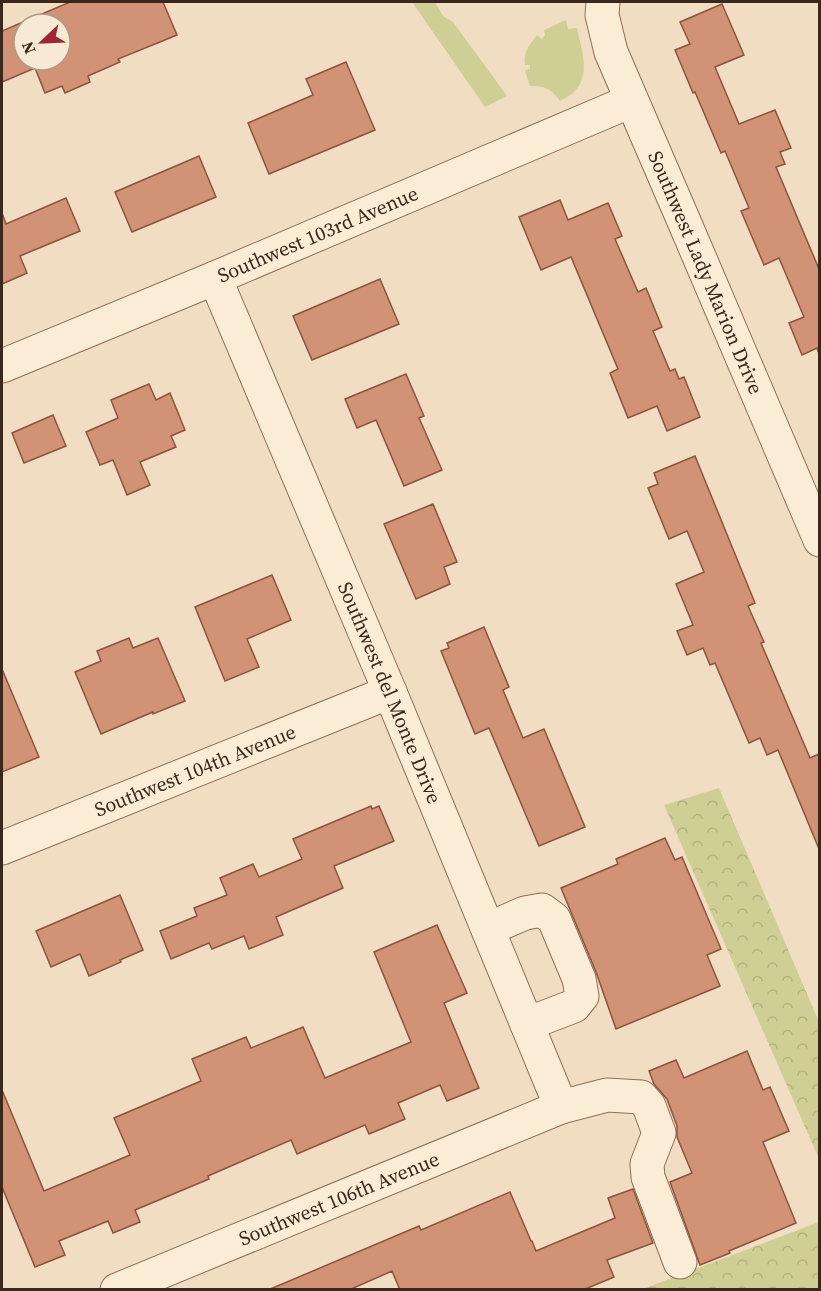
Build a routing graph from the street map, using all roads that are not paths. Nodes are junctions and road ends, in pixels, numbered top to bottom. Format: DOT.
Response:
graph roads {
  1 [pos="603,2"];
  2 [pos="632,101"];
  3 [pos="215,278"];
  4 [pos="2,366"];
  5 [pos="819,540"];
  6 [pos="390,692"];
  7 [pos="2,848"];
  8 [pos="488,929"];
  9 [pos="527,1024"];
  10 [pos="561,1107"];
  11 [pos="680,1262"];
  12 [pos="117,1290"];
  1 -- 2 [label="street, Southwest Lady Marion Drive"];
  2 -- 3 [label="street, Southwest 103rd Avenue"];
  2 -- 5 [label="street, Southwest Lady Marion Drive"];
  3 -- 4 [label="street, Southwest 103rd Avenue"];
  3 -- 6 [label="street, Southwest del Monte Drive"];
  6 -- 7 [label="street, Southwest 104th Avenue"];
  6 -- 8 [label="street, Southwest del Monte Drive"];
  8 -- 9 [label="street, Southwest del Monte Drive"];
  8 -- 9 [label="street"];
  9 -- 10 [label="street, Southwest del Monte Drive"];
  10 -- 11 [label="street, Southwest 106th Avenue"];
  10 -- 12 [label="street, Southwest 106th Avenue"];
}
